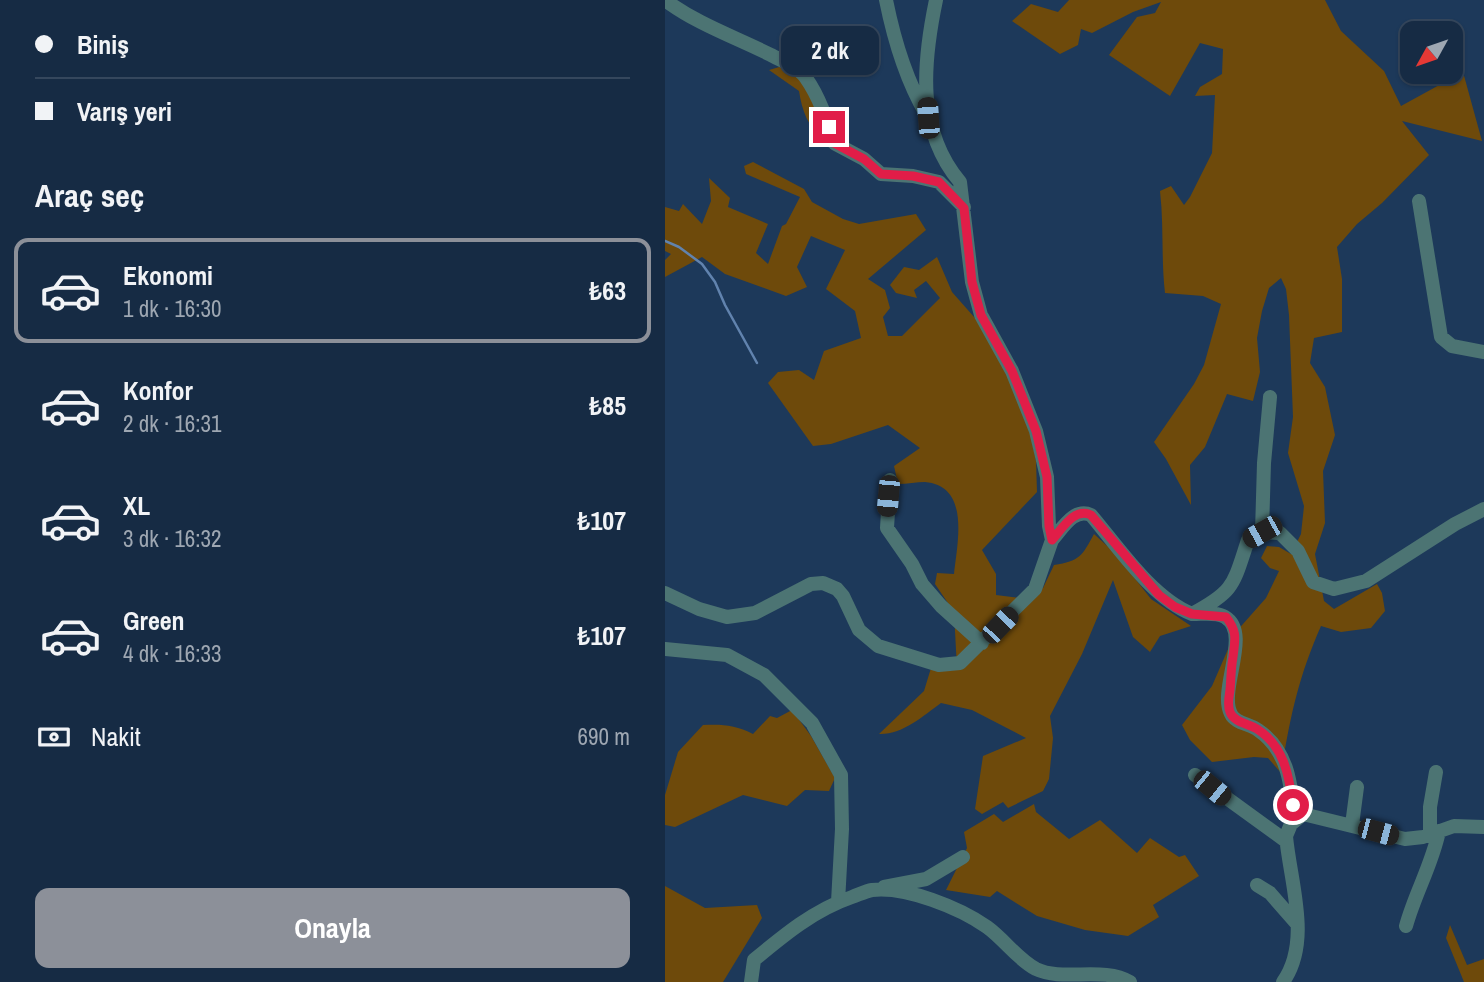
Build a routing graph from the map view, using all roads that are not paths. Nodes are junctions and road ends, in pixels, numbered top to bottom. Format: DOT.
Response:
graph roads {
  1 [pos="665,0"];
  2 [pos="886,0"];
  3 [pos="936,0"];
  4 [pos="928,118"];
  5 [pos="1419,201"];
  6 [pos="964,208"];
  7 [pos="1484,352"];
  8 [pos="1270,397"];
  9 [pos="890,480"];
  10 [pos="1484,509"];
  11 [pos="1262,532"];
  12 [pos="1052,540"];
  13 [pos="665,593"];
  14 [pos="1192,614"];
  15 [pos="982,643"];
  16 [pos="665,649"];
  17 [pos="1436,772"];
  18 [pos="1195,775"];
  19 [pos="1357,787"];
  20 [pos="1296,820"];
  21 [pos="1352,825"];
  22 [pos="1484,827"];
  23 [pos="1434,833"];
  24 [pos="1286,841"];
  25 [pos="963,857"];
  26 [pos="1257,885"];
  27 [pos="872,890"];
  28 [pos="838,902"];
  29 [pos="1297,925"];
  30 [pos="1406,926"];
  31 [pos="751,982"];
  32 [pos="1130,982"];
  33 [pos="1283,982"];
  1 -- 6 [label="street"];
  2 -- 4 [label="street"];
  3 -- 4 [label="street"];
  4 -- 6 [label="street"];
  5 -- 7 [label="street"];
  6 -- 12 [label="street"];
  8 -- 11 [label="street"];
  9 -- 15 [label="street"];
  10 -- 11 [label="street"];
  11 -- 14 [label="street"];
  12 -- 14 [label="street"];
  12 -- 15 [label="street"];
  13 -- 15 [label="street"];
  14 -- 20 [label="street"];
  16 -- 28 [label="street"];
  17 -- 23 [label="street"];
  18 -- 24 [label="street"];
  19 -- 21 [label="street"];
  20 -- 21 [label="street"];
  20 -- 24 [label="street"];
  21 -- 23 [label="street"];
  22 -- 23 [label="street"];
  23 -- 30 [label="street"];
  24 -- 29 [label="street"];
  25 -- 27 [label="street"];
  26 -- 29 [label="street"];
  27 -- 28 [label="street"];
  27 -- 32 [label="street"];
  28 -- 31 [label="street"];
  29 -- 33 [label="street"];
}
